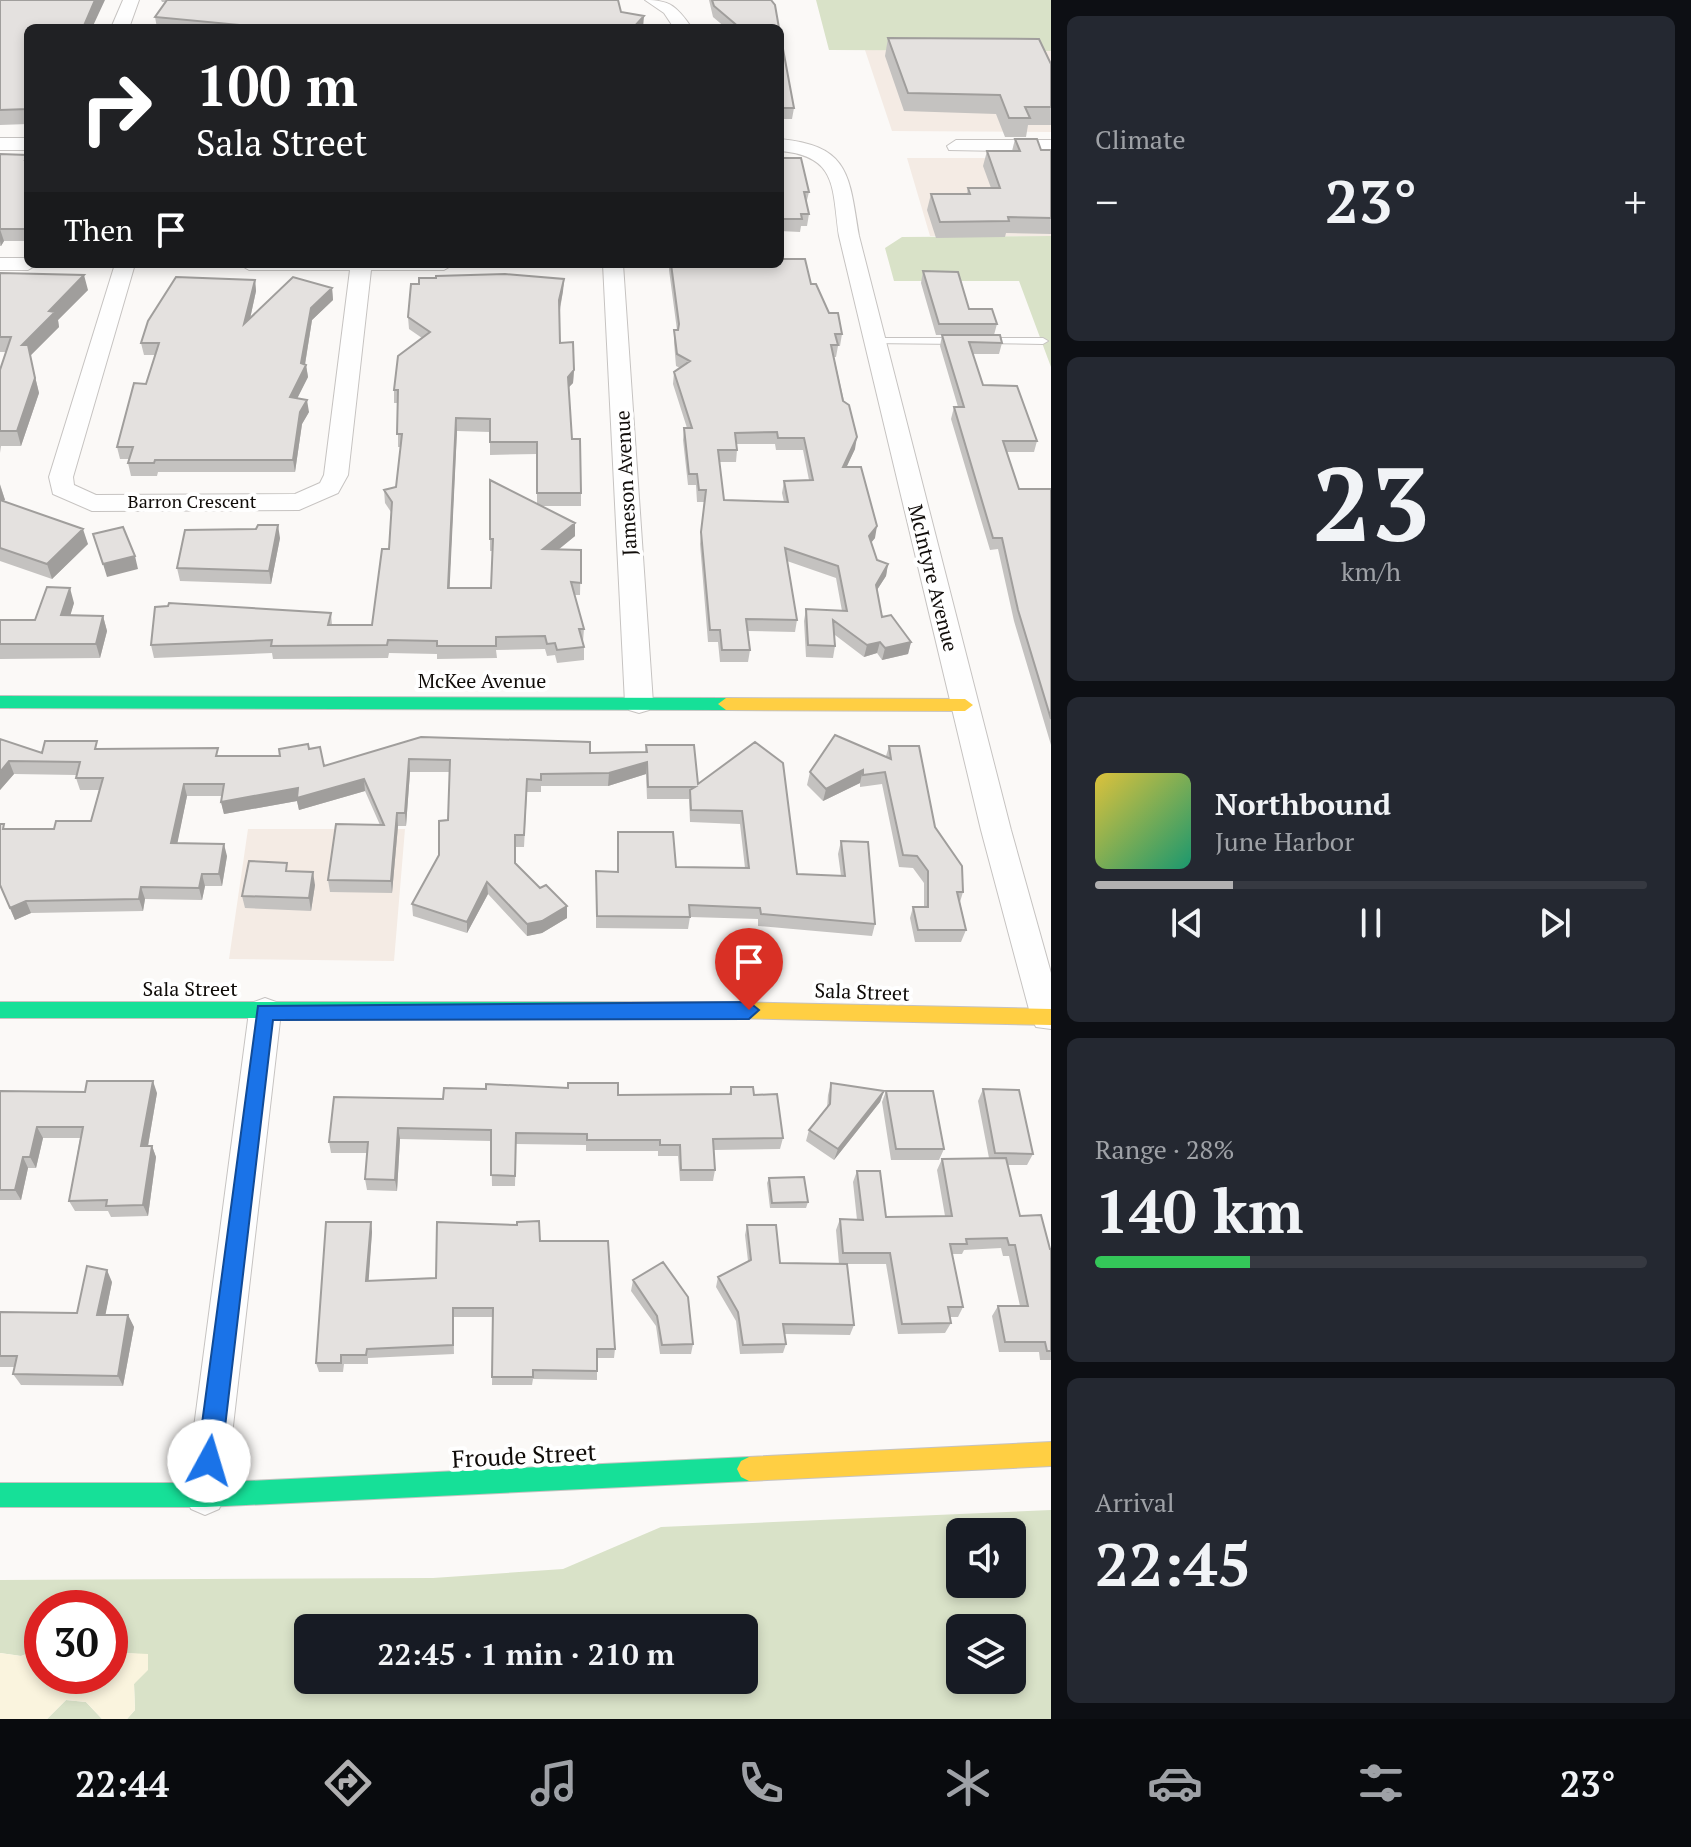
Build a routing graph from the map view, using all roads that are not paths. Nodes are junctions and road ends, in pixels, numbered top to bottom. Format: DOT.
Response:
graph roads {
  1 [pos="131,0"];
  2 [pos="653,0"];
  3 [pos="122,24"];
  4 [pos="680,24"];
  5 [pos="0,144"];
  6 [pos="24,144"];
  7 [pos="784,145"];
  8 [pos="956,146"];
  9 [pos="1051,146"];
  10 [pos="0,264"];
  11 [pos="24,264"];
  12 [pos="124,268"];
  13 [pos="361,268"];
  14 [pos="613,268"];
  15 [pos="874,341"];
  16 [pos="1043,341"];
  17 [pos="0,702"];
  18 [pos="639,703"];
  19 [pos="965,705"];
  20 [pos="0,1010"];
  21 [pos="265,1012"];
  22 [pos="1049,1017"];
  23 [pos="1051,1454"];
  24 [pos="0,1495"];
  25 [pos="205,1495"];
  1 -- 3 [label="street"];
  2 -- 4 [label="street"];
  5 -- 6 [label="street"];
  7 -- 15 [label="street, McIntyre Avenue"];
  8 -- 9 [label="street"];
  10 -- 11 [label="street"];
  12 -- 13 [label="street, Barron Crescent"];
  14 -- 18 [label="street, Jameson Avenue"];
  15 -- 16 [label="lane"];
  15 -- 19 [label="street, McIntyre Avenue"];
  17 -- 18 [label="main road, McKee Avenue"];
  18 -- 19 [label="main road, McKee Avenue"];
  19 -- 22 [label="street, McIntyre Avenue"];
  20 -- 21 [label="main road, Sala Street"];
  21 -- 22 [label="main road, Sala Street"];
  21 -- 25 [label="street"];
  23 -- 25 [label="main road, Froude Street"];
  24 -- 25 [label="main road, Froude Street"];
}
